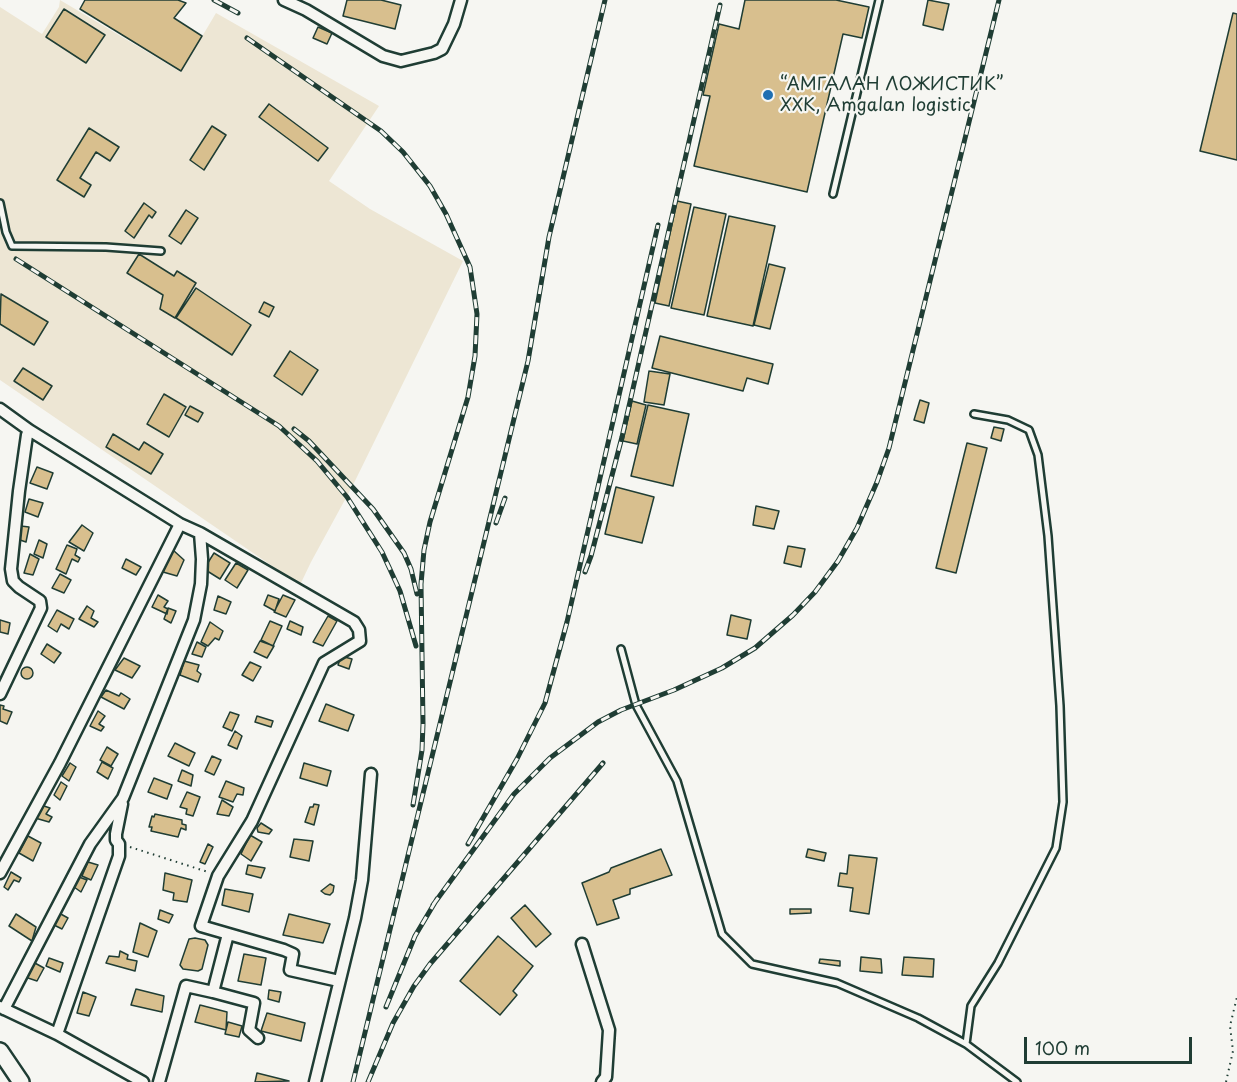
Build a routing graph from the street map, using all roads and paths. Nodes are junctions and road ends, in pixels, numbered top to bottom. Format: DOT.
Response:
graph roads {
  1 [pos="284,0"];
  2 [pos="461,0"];
  3 [pos="879,0"];
  4 [pos="833,194"];
  5 [pos="0,203"];
  6 [pos="161,250"];
  7 [pos="0,409"];
  8 [pos="974,414"];
  9 [pos="29,430"];
  10 [pos="180,524"];
  11 [pos="200,532"];
  12 [pos="621,649"];
  13 [pos="0,694"];
  14 [pos="371,774"];
  15 [pos="123,798"];
  16 [pos="119,844"];
  17 [pos="0,873"];
  18 [pos="218,876"];
  19 [pos="228,934"];
  20 [pos="582,944"];
  21 [pos="339,981"];
  22 [pos="213,992"];
  23 [pos="1237,997"];
  24 [pos="2,1008"];
  25 [pos="57,1034"];
  26 [pos="258,1038"];
  27 [pos="966,1044"];
  28 [pos="3,1060"];
  29 [pos="21,1082"];
  30 [pos="143,1082"];
  31 [pos="159,1082"];
  32 [pos="315,1082"];
  33 [pos="602,1082"];
  34 [pos="1017,1082"];
  35 [pos="1226,1082"];
  1 -- 2 [label="street"];
  3 -- 4 [label="lane"];
  5 -- 6 [label="lane"];
  7 -- 9 [label="street"];
  8 -- 27 [label="lane"];
  9 -- 10 [label="street"];
  9 -- 13 [label="street"];
  10 -- 11 [label="street"];
  10 -- 17 [label="street"];
  11 -- 15 [label="street"];
  11 -- 18 [label="street"];
  12 -- 27 [label="lane"];
  14 -- 21 [label="street"];
  15 -- 16 [label="street"];
  15 -- 24 [label="street"];
  16 -- 18 [label="path"];
  16 -- 25 [label="street"];
  18 -- 19 [label="street"];
  19 -- 21 [label="street"];
  19 -- 22 [label="street"];
  20 -- 33 [label="street"];
  21 -- 32 [label="street"];
  22 -- 26 [label="street"];
  22 -- 31 [label="street"];
  23 -- 35 [label="path"];
  24 -- 25 [label="street"];
  25 -- 30 [label="street"];
  27 -- 34 [label="lane"];
  28 -- 29 [label="main road"];
}
